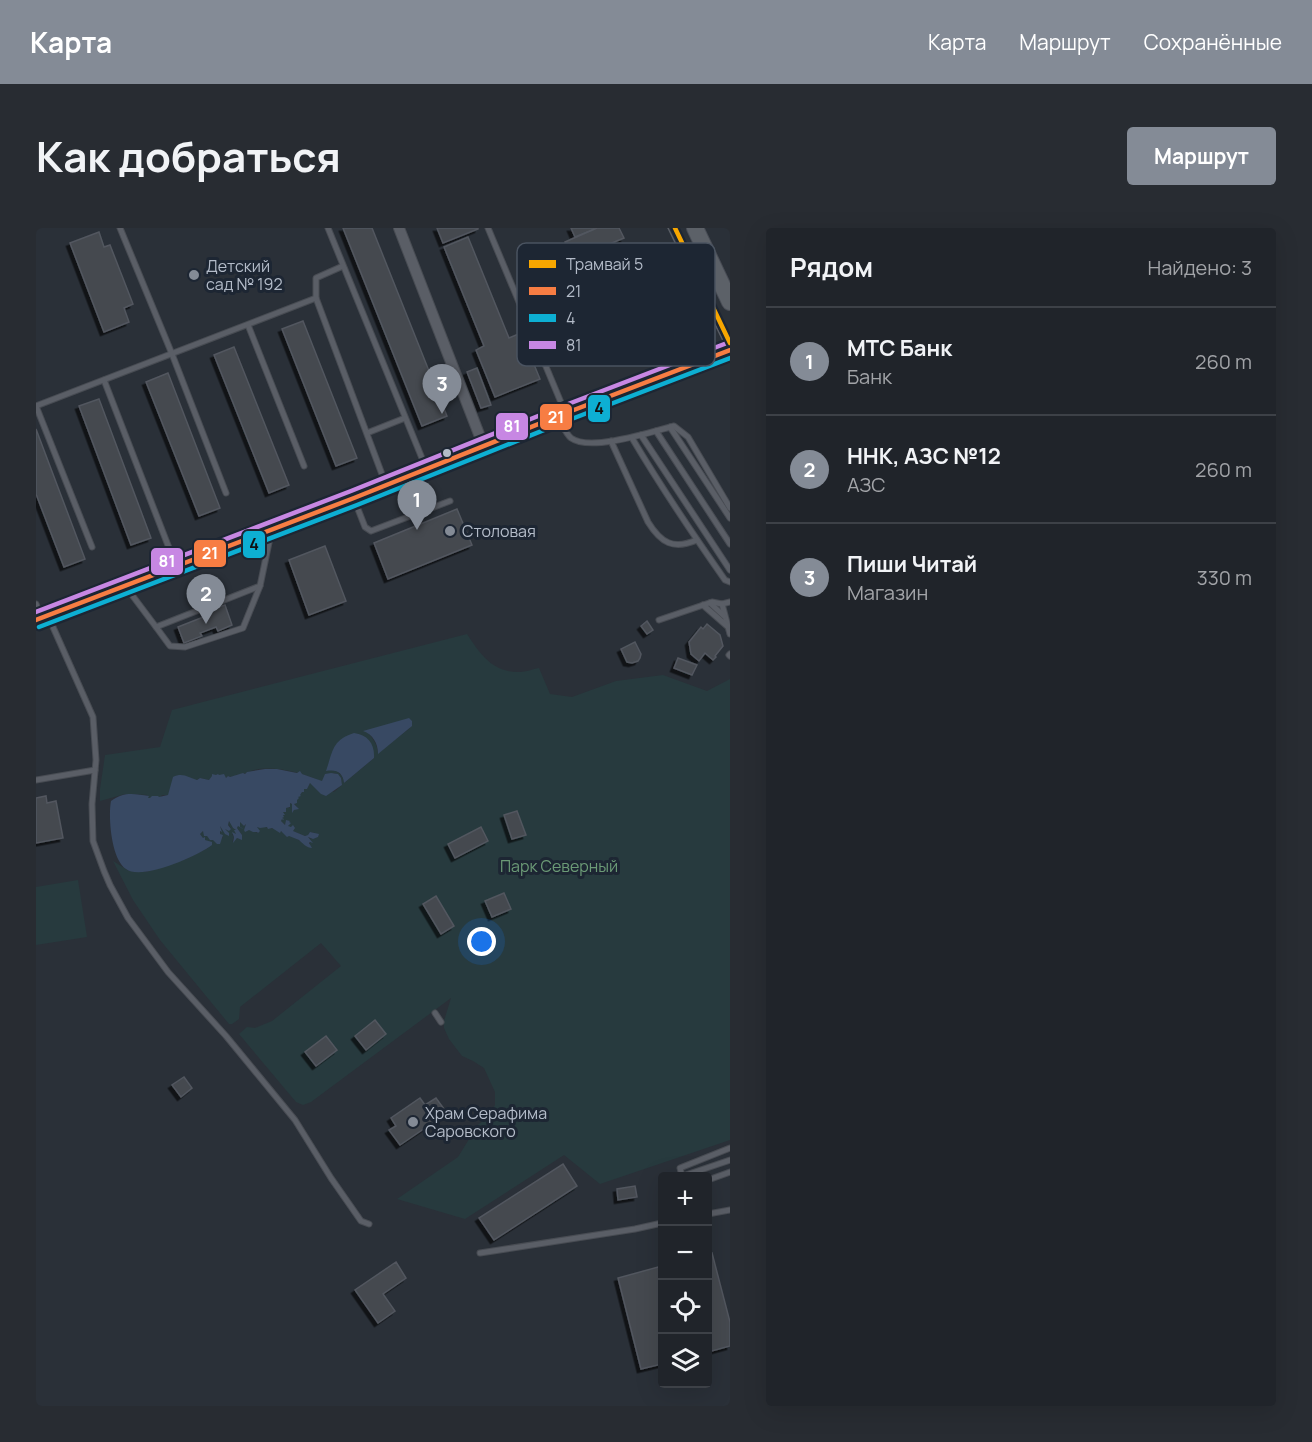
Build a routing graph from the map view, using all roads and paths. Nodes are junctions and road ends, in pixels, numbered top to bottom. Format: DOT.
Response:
graph roads {
  1 [pos="120,228"];
  2 [pos="328,228"];
  3 [pos="399,228"];
  4 [pos="488,228"];
  5 [pos="695,228"];
  6 [pos="702,243"];
  7 [pos="344,266"];
  8 [pos="715,270"];
  9 [pos="316,298"];
  10 [pos="517,301"];
  11 [pos="730,302"];
  12 [pos="248,325"];
  13 [pos="730,350"];
  14 [pos="172,354"];
  15 [pos="715,356"];
  16 [pos="543,366"];
  17 [pos="689,366"];
  18 [pos="104,380"];
  19 [pos="36,406"];
  20 [pos="562,415"];
  21 [pos="405,418"];
  22 [pos="670,427"];
  23 [pos="656,431"];
  24 [pos="367,433"];
  25 [pos="641,435"];
  26 [pos="632,438"];
  27 [pos="610,441"];
  28 [pos="484,447"];
  29 [pos="304,466"];
  30 [pos="426,470"];
  31 [pos="386,485"];
  32 [pos="226,493"];
  33 [pos="354,498"];
  34 [pos="450,501"];
  35 [pos="730,508"];
  36 [pos="730,518"];
  37 [pos="271,530"];
  38 [pos="697,540"];
  39 [pos="730,544"];
  40 [pos="92,547"];
  41 [pos="176,566"];
  42 [pos="730,570"];
  43 [pos="730,582"];
  44 [pos="124,586"];
  45 [pos="260,586"];
  46 [pos="730,602"];
  47 [pos="706,604"];
  48 [pos="721,605"];
  49 [pos="40,614"];
  50 [pos="725,616"];
  51 [pos="660,620"];
  52 [pos="156,627"];
  53 [pos="728,627"];
  54 [pos="730,634"];
  55 [pos="95,770"];
  56 [pos="36,780"];
  57 [pos="435,1013"];
  58 [pos="441,1022"];
  59 [pos="730,1148"];
  60 [pos="730,1160"];
  61 [pos="681,1172"];
  62 [pos="694,1172"];
  63 [pos="730,1172"];
  64 [pos="712,1179"];
  65 [pos="730,1210"];
  66 [pos="712,1213"];
  67 [pos="369,1224"];
  68 [pos="658,1224"];
  69 [pos="480,1253"];
  1 -- 14 [label="lane"];
  2 -- 7 [label="lane"];
  3 -- 28 [label="street"];
  4 -- 10 [label="lane"];
  5 -- 6 [label="main road"];
  7 -- 9 [label="lane"];
  7 -- 21 [label="lane"];
  8 -- 11 [label="main road"];
  9 -- 12 [label="lane"];
  9 -- 24 [label="lane"];
  12 -- 14 [label="lane"];
  12 -- 29 [label="lane"];
  13 -- 15 [label="main road"];
  14 -- 18 [label="lane"];
  14 -- 32 [label="lane"];
  16 -- 20 [label="lane"];
  17 -- 20 [label="main road"];
  18 -- 19 [label="lane"];
  18 -- 41 [label="lane"];
  19 -- 40 [label="lane"];
  20 -- 27 [label="lane"];
  20 -- 28 [label="main road"];
  21 -- 24 [label="lane"];
  21 -- 30 [label="lane"];
  22 -- 23 [label="lane"];
  22 -- 35 [label="lane"];
  22 -- 36 [label="lane"];
  23 -- 25 [label="lane"];
  23 -- 39 [label="lane"];
  24 -- 31 [label="lane"];
  25 -- 26 [label="lane"];
  25 -- 42 [label="lane"];
  26 -- 27 [label="lane"];
  26 -- 38 [label="lane"];
  27 -- 38 [label="lane"];
  28 -- 30 [label="main road"];
  30 -- 31 [label="main road"];
  31 -- 33 [label="main road"];
  33 -- 34 [label="lane"];
  33 -- 37 [label="main road"];
  37 -- 41 [label="main road"];
  37 -- 45 [label="lane"];
  38 -- 43 [label="lane"];
  41 -- 44 [label="main road"];
  44 -- 49 [label="main road"];
  44 -- 52 [label="lane"];
  45 -- 52 [label="lane"];
  45 -- 52 [label="lane"];
  46 -- 48 [label="lane"];
  47 -- 48 [label="lane"];
  47 -- 50 [label="lane"];
  47 -- 51 [label="lane"];
  47 -- 53 [label="lane"];
  48 -- 50 [label="lane"];
  49 -- 55 [label="lane"];
  50 -- 53 [label="lane"];
  53 -- 54 [label="lane"];
  55 -- 56 [label="lane"];
  55 -- 67 [label="lane"];
  57 -- 58 [label="lane"];
  59 -- 61 [label="lane"];
  60 -- 62 [label="lane"];
  63 -- 64 [label="lane"];
  65 -- 66 [label="lane"];
  68 -- 69 [label="lane"];
}
